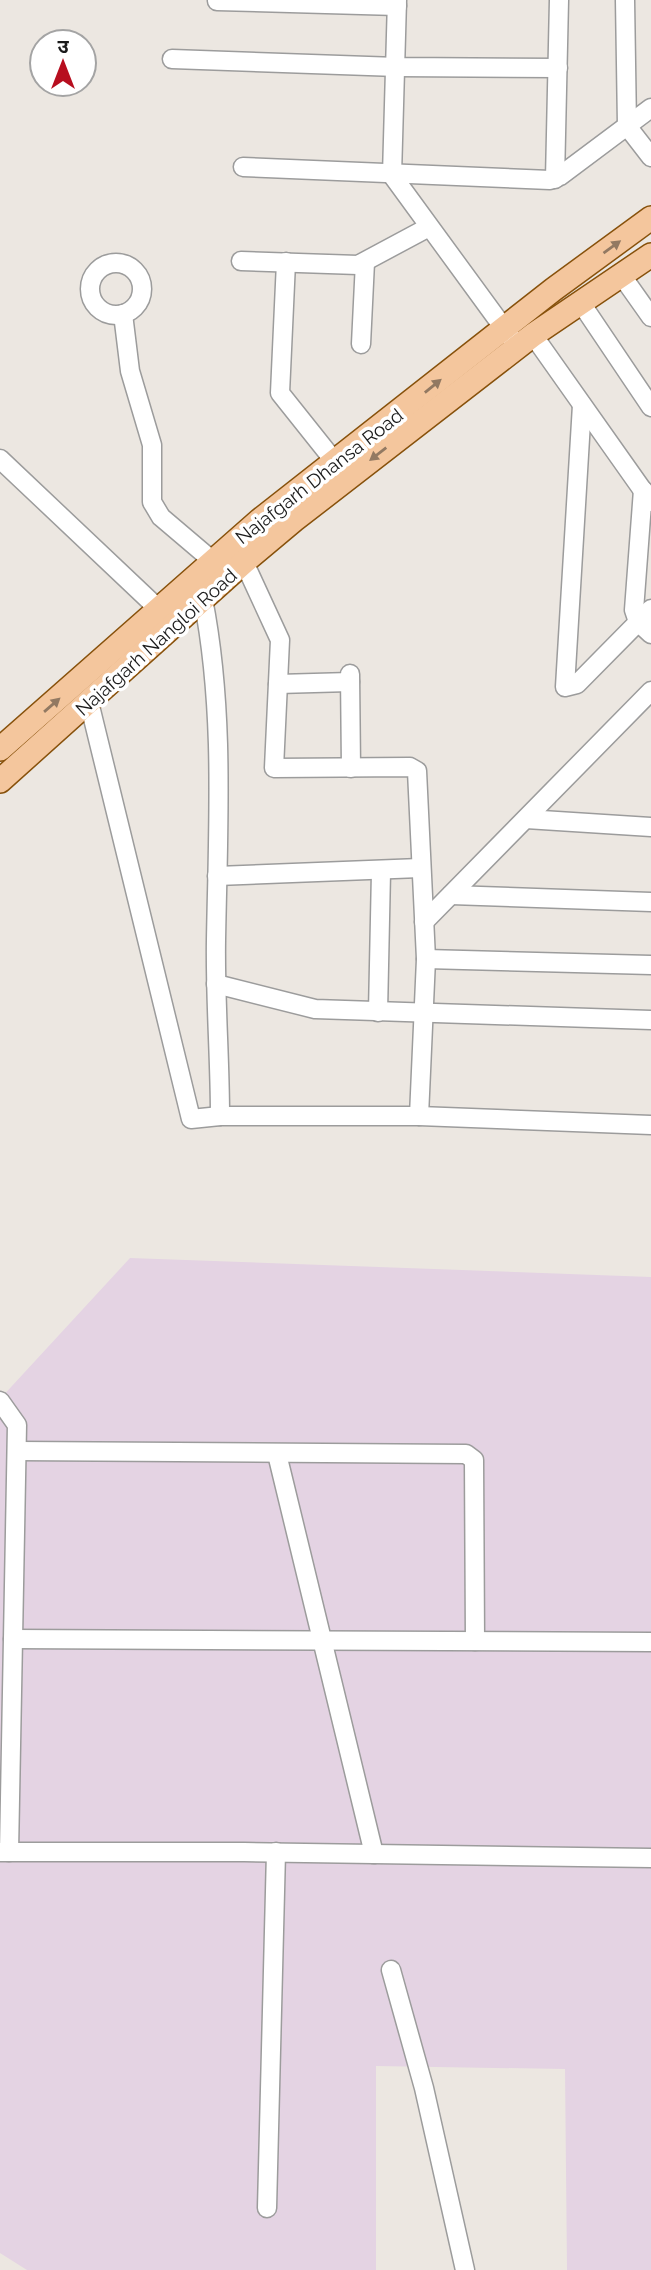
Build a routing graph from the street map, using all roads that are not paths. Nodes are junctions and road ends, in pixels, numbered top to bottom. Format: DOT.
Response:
graph roads {
  1 [pos="559,0"];
  2 [pos="625,0"];
  3 [pos="217,1"];
  4 [pos="397,3"];
  5 [pos="172,59"];
  6 [pos="397,67"];
  7 [pos="558,68"];
  8 [pos="651,108"];
  9 [pos="627,126"];
  10 [pos="651,157"];
  11 [pos="243,167"];
  12 [pos="392,175"];
  13 [pos="555,179"];
  14 [pos="651,218"];
  15 [pos="429,227"];
  16 [pos="651,255"];
  17 [pos="242,261"];
  18 [pos="286,262"];
  19 [pos="365,262"];
  20 [pos="622,276"];
  21 [pos="581,303"];
  22 [pos="123,314"];
  23 [pos="651,317"];
  24 [pos="518,337"];
  25 [pos="361,344"];
  26 [pos="582,405"];
  27 [pos="651,407"];
  28 [pos="0,459"];
  29 [pos="335,462"];
  30 [pos="647,496"];
  31 [pos="214,562"];
  32 [pos="244,562"];
  33 [pos="195,592"];
  34 [pos="651,609"];
  35 [pos="167,617"];
  36 [pos="638,622"];
  37 [pos="651,634"];
  38 [pos="278,684"];
  39 [pos="651,691"];
  40 [pos="89,702"];
  41 [pos="0,749"];
  42 [pos="351,768"];
  43 [pos="0,782"];
  44 [pos="526,819"];
  45 [pos="651,827"];
  46 [pos="420,868"];
  47 [pos="381,872"];
  48 [pos="217,876"];
  49 [pos="451,895"];
  50 [pos="651,902"];
  51 [pos="424,922"];
  52 [pos="426,959"];
  53 [pos="651,965"];
  54 [pos="216,984"];
  55 [pos="378,1012"];
  56 [pos="424,1014"];
  57 [pos="651,1020"];
  58 [pos="220,1116"];
  59 [pos="419,1116"];
  60 [pos="651,1125"];
  61 [pos="0,1401"];
  62 [pos="17,1451"];
  63 [pos="277,1454"];
  64 [pos="13,1639"];
  65 [pos="322,1640"];
  66 [pos="475,1641"];
  67 [pos="651,1642"];
  68 [pos="5,1852"];
  69 [pos="276,1852"];
  70 [pos="374,1854"];
  71 [pos="651,1858"];
  72 [pos="391,1970"];
  73 [pos="267,2208"];
  74 [pos="466,2270"];
  1 -- 7 [label="street"];
  2 -- 9 [label="street"];
  3 -- 4 [label="street"];
  4 -- 6 [label="street"];
  5 -- 6 [label="street"];
  6 -- 7 [label="street"];
  6 -- 12 [label="street"];
  7 -- 13 [label="street"];
  8 -- 9 [label="street"];
  9 -- 10 [label="street"];
  9 -- 13 [label="street"];
  11 -- 12 [label="street"];
  12 -- 13 [label="street"];
  12 -- 15 [label="street"];
  24 -- 14 [label="main road, Najafgarh Dhansa Road, one-way"];
  15 -- 19 [label="street"];
  15 -- 24 [label="street"];
  16 -- 20 [label="main road, Najafgarh Nangloi Road"];
  17 -- 18 [label="street"];
  18 -- 19 [label="street"];
  18 -- 29 [label="street"];
  19 -- 25 [label="street"];
  20 -- 21 [label="main road, Najafgarh Nangloi Road"];
  20 -- 23 [label="street"];
  21 -- 24 [label="main road, Najafgarh Nangloi Road"];
  21 -- 27 [label="street"];
  22 -- 31 [label="street"];
  24 -- 26 [label="street"];
  29 -- 24 [label="main road, Najafgarh Dhansa Road, one-way"];
  24 -- 32 [label="main road, Najafgarh Nangloi Road, one-way"];
  26 -- 30 [label="street"];
  26 -- 36 [label="street"];
  28 -- 35 [label="street"];
  29 -- 31 [label="main road, Najafgarh Dhansa Road"];
  30 -- 36 [label="street"];
  31 -- 33 [label="main road, Najafgarh Dhansa Road"];
  32 -- 33 [label="main road, Najafgarh Nangloi Road"];
  32 -- 38 [label="street"];
  33 -- 35 [label="main road, Najafgarh Nangloi Road"];
  33 -- 48 [label="street"];
  34 -- 36 [label="street"];
  35 -- 40 [label="main road, Najafgarh Nangloi Road"];
  41 -- 35 [label="main road, one-way"];
  36 -- 37 [label="street"];
  38 -- 42 [label="street"];
  38 -- 42 [label="street"];
  39 -- 44 [label="street"];
  40 -- 43 [label="main road, Najafgarh Nangloi Road"];
  40 -- 58 [label="street"];
  42 -- 46 [label="street"];
  44 -- 45 [label="street"];
  44 -- 49 [label="street"];
  46 -- 47 [label="street"];
  46 -- 51 [label="street"];
  47 -- 48 [label="street"];
  47 -- 55 [label="street"];
  48 -- 54 [label="street"];
  49 -- 50 [label="street"];
  49 -- 51 [label="street"];
  51 -- 52 [label="street"];
  52 -- 53 [label="street"];
  52 -- 56 [label="street"];
  54 -- 55 [label="street"];
  54 -- 58 [label="street"];
  55 -- 56 [label="street"];
  56 -- 57 [label="street"];
  56 -- 59 [label="street"];
  58 -- 59 [label="street"];
  59 -- 60 [label="street"];
  61 -- 62 [label="street"];
  62 -- 63 [label="street"];
  62 -- 64 [label="street"];
  63 -- 65 [label="street"];
  63 -- 66 [label="street"];
  64 -- 65 [label="street"];
  64 -- 68 [label="street"];
  65 -- 66 [label="street"];
  65 -- 70 [label="street"];
  66 -- 67 [label="street"];
  68 -- 69 [label="street"];
  69 -- 70 [label="street"];
  69 -- 73 [label="street"];
  70 -- 71 [label="street"];
  72 -- 74 [label="street"];
}
